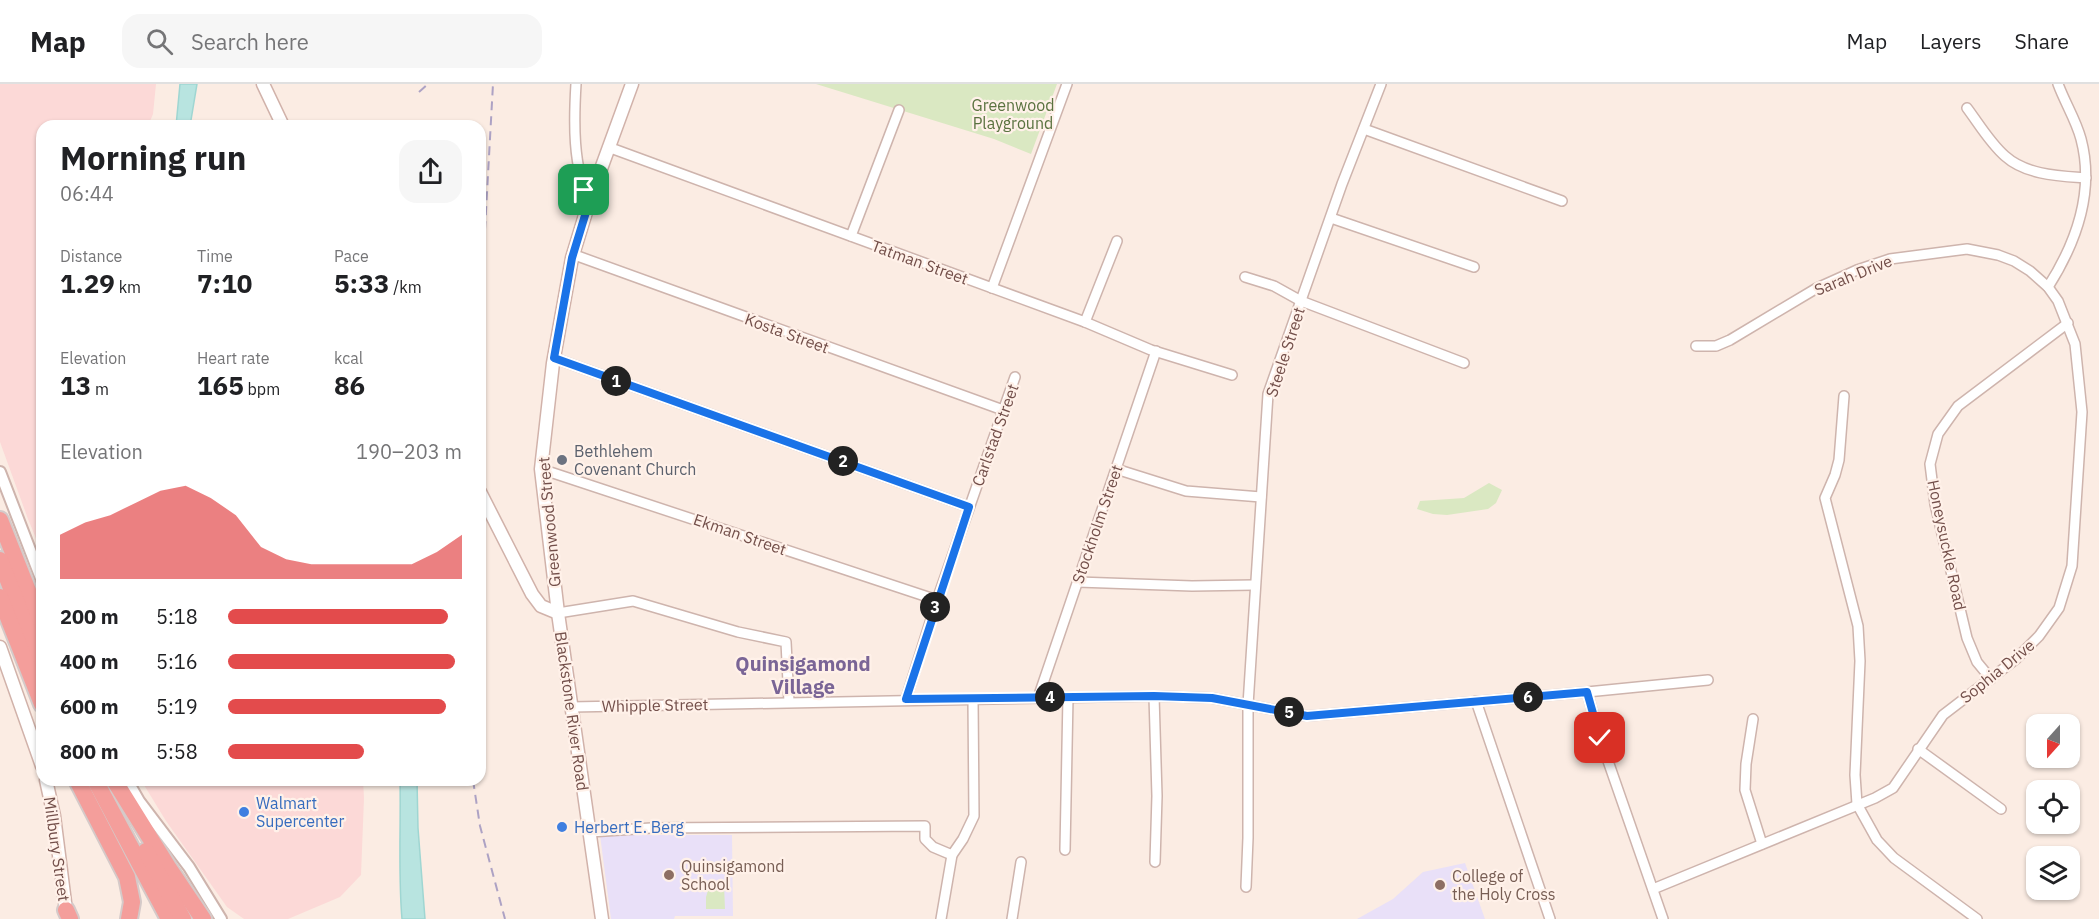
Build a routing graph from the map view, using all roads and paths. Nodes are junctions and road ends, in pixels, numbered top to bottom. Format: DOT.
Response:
graph roads {
  1 [pos="263,84"];
  2 [pos="576,84"];
  3 [pos="632,84"];
  4 [pos="1067,84"];
  5 [pos="1381,84"];
  6 [pos="2058,84"];
  7 [pos="1967,108"];
  8 [pos="899,110"];
  9 [pos="280,120"];
  10 [pos="1364,129"];
  11 [pos="608,147"];
  12 [pos="2086,178"];
  13 [pos="590,199"];
  14 [pos="1562,201"];
  15 [pos="1331,218"];
  16 [pos="851,236"];
  17 [pos="1117,241"];
  18 [pos="572,254"];
  19 [pos="1474,267"];
  20 [pos="1245,277"];
  21 [pos="2048,287"];
  22 [pos="992,288"];
  23 [pos="1301,301"];
  24 [pos="1085,322"];
  25 [pos="2068,323"];
  26 [pos="1696,346"];
  27 [pos="1156,351"];
  28 [pos="554,358"];
  29 [pos="1464,363"];
  30 [pos="1232,375"];
  31 [pos="1016,377"];
  32 [pos="1844,396"];
  33 [pos="1003,410"];
  34 [pos="541,469"];
  35 [pos="1116,469"];
  36 [pos="0,472"];
  37 [pos="1261,497"];
  38 [pos="486,504"];
  39 [pos="969,507"];
  40 [pos="0,520"];
  41 [pos="0,560"];
  42 [pos="36,565"];
  43 [pos="1078,582"];
  44 [pos="1254,585"];
  45 [pos="0,597"];
  46 [pos="938,600"];
  47 [pos="36,611"];
  48 [pos="558,613"];
  49 [pos="0,647"];
  50 [pos="36,652"];
  51 [pos="5,676"];
  52 [pos="1991,679"];
  53 [pos="1708,680"];
  54 [pos="36,689"];
  55 [pos="1587,692"];
  56 [pos="1154,696"];
  57 [pos="1068,697"];
  58 [pos="1038,698"];
  59 [pos="906,699"];
  60 [pos="973,699"];
  61 [pos="1476,701"];
  62 [pos="789,702"];
  63 [pos="1248,705"];
  64 [pos="571,706"];
  65 [pos="1753,719"];
  66 [pos="1918,749"];
  67 [pos="36,751"];
  68 [pos="47,786"];
  69 [pos="80,786"];
  70 [pos="97,786"];
  71 [pos="111,786"];
  72 [pos="118,786"];
  73 [pos="130,786"];
  74 [pos="1857,804"];
  75 [pos="2001,809"];
  76 [pos="590,832"];
  77 [pos="1762,844"];
  78 [pos="1065,850"];
  79 [pos="952,855"];
  80 [pos="1021,862"];
  81 [pos="1155,862"];
  82 [pos="130,887"];
  83 [pos="1246,887"];
  84 [pos="1653,889"];
  85 [pos="68,916"];
  86 [pos="117,919"];
  87 [pos="129,919"];
  88 [pos="169,919"];
  89 [pos="183,919"];
  90 [pos="203,919"];
  91 [pos="221,919"];
  92 [pos="602,919"];
  93 [pos="941,919"];
  94 [pos="1012,919"];
  95 [pos="1550,919"];
  96 [pos="1663,919"];
  97 [pos="1977,919"];
  1 -- 9 [label="main road"];
  2 -- 13 [label="street"];
  3 -- 11 [label="main road, Greenwood Street"];
  4 -- 22 [label="street"];
  5 -- 10 [label="street, Steele Street"];
  6 -- 12 [label="street"];
  7 -- 12 [label="street"];
  8 -- 16 [label="street"];
  10 -- 14 [label="street"];
  10 -- 15 [label="street, Steele Street"];
  11 -- 13 [label="main road, Greenwood Street"];
  11 -- 16 [label="street, Tatman Street"];
  12 -- 21 [label="street"];
  13 -- 18 [label="main road, Greenwood Street"];
  15 -- 19 [label="street"];
  15 -- 23 [label="street, Steele Street"];
  16 -- 22 [label="street, Tatman Street"];
  17 -- 24 [label="street"];
  18 -- 28 [label="main road, Greenwood Street"];
  18 -- 33 [label="street, Kosta Street"];
  20 -- 23 [label="street"];
  21 -- 25 [label="street, Sophia Drive"];
  21 -- 26 [label="street, Sarah Drive"];
  22 -- 24 [label="street, Tatman Street"];
  23 -- 29 [label="street"];
  23 -- 37 [label="street, Steele Street"];
  24 -- 27 [label="street, Tatman Street"];
  25 -- 52 [label="street, Sophia Drive"];
  25 -- 52 [label="street, Honeysuckle Road"];
  27 -- 30 [label="street, Tatman Street"];
  27 -- 35 [label="street, Stockholm Street"];
  28 -- 34 [label="main road, Greenwood Street"];
  28 -- 39 [label="street"];
  31 -- 33 [label="street, Carlstad Street"];
  32 -- 74 [label="street"];
  33 -- 39 [label="street, Carlstad Street"];
  34 -- 46 [label="street, Ekman Street"];
  34 -- 48 [label="main road, Greenwood Street"];
  35 -- 37 [label="street"];
  35 -- 43 [label="street, Stockholm Street"];
  36 -- 42 [label="street"];
  37 -- 44 [label="street, Steele Street"];
  38 -- 48 [label="main road, Blackstone River Road"];
  39 -- 46 [label="street, Carlstad Street"];
  40 -- 47 [label="highway"];
  41 -- 50 [label="highway"];
  43 -- 44 [label="street"];
  43 -- 58 [label="street, Stockholm Street"];
  44 -- 63 [label="street, Steele Street"];
  45 -- 54 [label="highway"];
  46 -- 59 [label="street, Carlstad Street"];
  48 -- 62 [label="street"];
  48 -- 64 [label="main road, Blackstone River Road"];
  49 -- 51 [label="main road"];
  51 -- 67 [label="main road"];
  52 -- 66 [label="street, Sophia Drive"];
  53 -- 55 [label="street, Whipple Street"];
  55 -- 61 [label="street, Whipple Street"];
  55 -- 84 [label="street"];
  56 -- 57 [label="street, Whipple Street"];
  56 -- 63 [label="street, Whipple Street"];
  56 -- 81 [label="street"];
  57 -- 58 [label="street, Whipple Street"];
  57 -- 78 [label="street"];
  58 -- 60 [label="street, Whipple Street"];
  59 -- 60 [label="street, Whipple Street"];
  59 -- 62 [label="street, Whipple Street"];
  60 -- 79 [label="street"];
  61 -- 63 [label="street, Whipple Street"];
  61 -- 95 [label="street"];
  62 -- 64 [label="street, Whipple Street"];
  63 -- 83 [label="street, Steele Street"];
  64 -- 76 [label="main road, Blackstone River Road"];
  65 -- 77 [label="street"];
  66 -- 74 [label="street, Sophia Drive"];
  66 -- 75 [label="street"];
  68 -- 85 [label="main road, Millbury Street"];
  69 -- 82 [label="highway"];
  70 -- 88 [label="highway"];
  71 -- 89 [label="highway"];
  72 -- 90 [label="highway"];
  73 -- 91 [label="street"];
  74 -- 77 [label="street, Sophia Drive"];
  74 -- 97 [label="street"];
  76 -- 79 [label="street"];
  76 -- 92 [label="main road, Blackstone River Road"];
  77 -- 84 [label="street, Sophia Drive"];
  79 -- 93 [label="street"];
  80 -- 94 [label="street"];
  82 -- 86 [label="highway"];
  82 -- 87 [label="highway"];
  84 -- 96 [label="street"];
}
